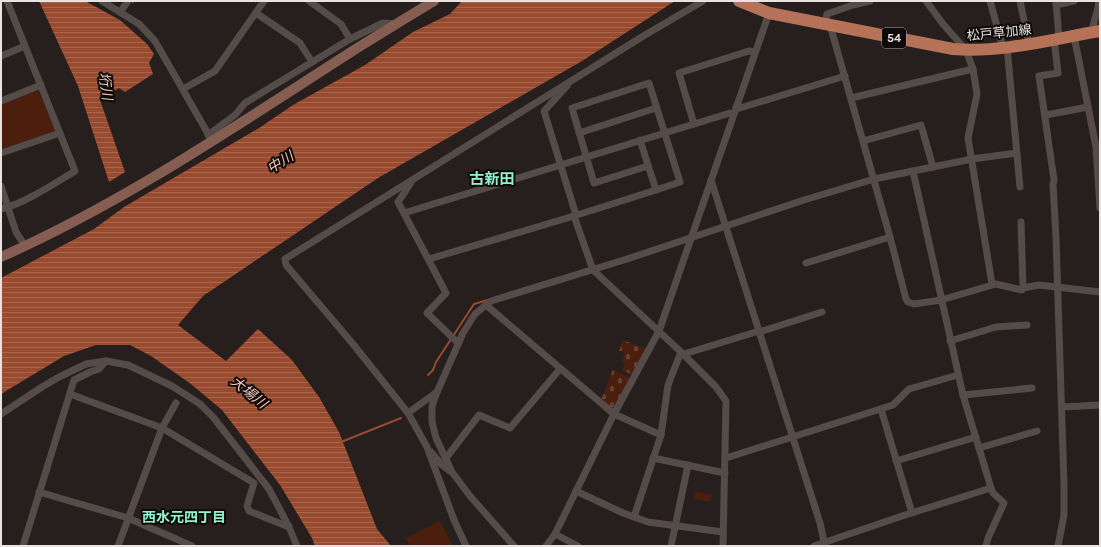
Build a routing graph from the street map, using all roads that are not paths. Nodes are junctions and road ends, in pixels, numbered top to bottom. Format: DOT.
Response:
graph roads {
  1 [pos="7,1"];
  2 [pos="102,1"];
  3 [pos="128,1"];
  4 [pos="264,1"];
  5 [pos="309,1"];
  6 [pos="434,1"];
  7 [pos="703,1"];
  8 [pos="739,1"];
  9 [pos="870,1"];
  10 [pos="926,1"];
  11 [pos="990,1"];
  12 [pos="1020,1"];
  13 [pos="1074,1"];
  14 [pos="1099,1"];
  15 [pos="1056,3"];
  16 [pos="422,6"];
  17 [pos="121,11"];
  18 [pos="769,12"];
  19 [pos="256,13"];
  20 [pos="397,24"];
  21 [pos="827,24"];
  22 [pos="1095,32"];
  23 [pos="1074,36"];
  24 [pos="350,39"];
  25 [pos="1056,39"];
  26 [pos="1029,44"];
  27 [pos="25,46"];
  28 [pos="1005,48"];
  29 [pos="966,50"];
  30 [pos="755,52"];
  31 [pos="1,56"];
  32 [pos="312,62"];
  33 [pos="973,69"];
  34 [pos="845,76"];
  35 [pos="569,84"];
  36 [pos="41,85"];
  37 [pos="183,89"];
  38 [pos="851,98"];
  39 [pos="1,101"];
  40 [pos="736,107"];
  41 [pos="1088,107"];
  42 [pos="656,108"];
  43 [pos="733,114"];
  44 [pos="1046,116"];
  45 [pos="694,124"];
  46 [pos="60,133"];
  47 [pos="579,133"];
  48 [pos="665,133"];
  49 [pos="210,138"];
  50 [pos="640,140"];
  51 [pos="863,141"];
  52 [pos="1,153"];
  53 [pos="1017,153"];
  54 [pos="586,157"];
  55 [pos="972,159"];
  56 [pos="561,165"];
  57 [pos="648,166"];
  58 [pos="933,167"];
  59 [pos="913,171"];
  60 [pos="413,179"];
  61 [pos="874,179"];
  62 [pos="711,180"];
  63 [pos="1,186"];
  64 [pos="1020,188"];
  65 [pos="656,190"];
  66 [pos="4,208"];
  67 [pos="1100,208"];
  68 [pos="404,213"];
  69 [pos="575,215"];
  70 [pos="1021,222"];
  71 [pos="726,227"];
  72 [pos="890,237"];
  73 [pos="691,238"];
  74 [pos="24,246"];
  75 [pos="1,257"];
  76 [pos="429,259"];
  77 [pos="806,263"];
  78 [pos="593,270"];
  79 [pos="992,284"];
  80 [pos="1058,286"];
  81 [pos="1023,288"];
  82 [pos="1100,292"];
  83 [pos="941,300"];
  84 [pos="486,305"];
  85 [pos="822,312"];
  86 [pos="1027,325"];
  87 [pos="659,331"];
  88 [pos="759,332"];
  89 [pos="950,341"];
  90 [pos="458,343"];
  91 [pos="683,353"];
  92 [pos="106,361"];
  93 [pos="560,369"];
  94 [pos="958,375"];
  95 [pos="1032,388"];
  96 [pos="437,392"];
  97 [pos="70,394"];
  98 [pos="963,395"];
  99 [pos="176,403"];
  100 [pos="1100,405"];
  101 [pos="1062,407"];
  102 [pos="881,409"];
  103 [pos="408,413"];
  104 [pos="1,414"];
  105 [pos="614,414"];
  106 [pos="162,428"];
  107 [pos="1037,431"];
  108 [pos="661,435"];
  109 [pos="792,437"];
  110 [pos="976,437"];
  111 [pos="427,447"];
  112 [pos="979,448"];
  113 [pos="446,458"];
  114 [pos="653,458"];
  115 [pos="726,458"];
  116 [pos="896,462"];
  117 [pos="688,465"];
  118 [pos="452,472"];
  119 [pos="725,472"];
  120 [pos="991,488"];
  121 [pos="576,491"];
  122 [pos="39,492"];
  123 [pos="912,513"];
  124 [pos="634,517"];
  125 [pos="128,518"];
  126 [pos="675,526"];
  127 [pos="289,527"];
  128 [pos="724,532"];
  129 [pos="555,534"];
  130 [pos="825,544"];
  131 [pos="23,546"];
  132 [pos="118,546"];
  133 [pos="192,546"];
  134 [pos="297,546"];
  135 [pos="466,546"];
  136 [pos="514,546"];
  137 [pos="546,546"];
  138 [pos="578,546"];
  139 [pos="670,546"];
  140 [pos="724,546"];
  141 [pos="814,546"];
  142 [pos="986,546"];
  143 [pos="1058,546"];
  1 -- 27 [label="street"];
  2 -- 17 [label="street"];
  3 -- 17 [label="street"];
  4 -- 19 [label="street"];
  5 -- 24 [label="street"];
  6 -- 16 [label="street"];
  7 -- 35 [label="street"];
  8 -- 18 [label="main road, 松戸草加線 / 54"];
  9 -- 21 [label="street"];
  10 -- 29 [label="street"];
  11 -- 28 [label="street"];
  12 -- 26 [label="street"];
  13 -- 15 [label="street"];
  14 -- 22 [label="street"];
  15 -- 25 [label="street"];
  16 -- 20 [label="street"];
  17 -- 37 [label="street"];
  18 -- 21 [label="main road, 松戸草加線 / 54"];
  18 -- 30 [label="street"];
  19 -- 32 [label="street"];
  19 -- 37 [label="street"];
  20 -- 24 [label="street"];
  20 -- 49 [label="street"];
  21 -- 29 [label="main road, 松戸草加線 / 54"];
  21 -- 34 [label="street"];
  22 -- 23 [label="main road, 松戸草加線 / 54"];
  23 -- 25 [label="main road, 松戸草加線 / 54"];
  23 -- 41 [label="street"];
  24 -- 32 [label="street"];
  25 -- 26 [label="main road, 松戸草加線 / 54"];
  25 -- 44 [label="street"];
  26 -- 28 [label="main road, 松戸草加線 / 54"];
  27 -- 31 [label="street"];
  27 -- 36 [label="street"];
  28 -- 29 [label="main road, 松戸草加線 / 54"];
  28 -- 53 [label="street"];
  29 -- 33 [label="street"];
  30 -- 40 [label="street"];
  30 -- 45 [label="street"];
  32 -- 49 [label="street"];
  33 -- 38 [label="street"];
  33 -- 55 [label="street"];
  34 -- 38 [label="street"];
  34 -- 40 [label="street"];
  35 -- 56 [label="street"];
  35 -- 60 [label="street"];
  36 -- 39 [label="street"];
  36 -- 46 [label="street"];
  37 -- 49 [label="street"];
  38 -- 51 [label="street"];
  40 -- 43 [label="street"];
  41 -- 44 [label="street"];
  41 -- 67 [label="street"];
  42 -- 47 [label="street"];
  42 -- 47 [label="street"];
  42 -- 48 [label="street"];
  43 -- 45 [label="street"];
  43 -- 62 [label="street"];
  44 -- 80 [label="street"];
  45 -- 48 [label="street"];
  46 -- 52 [label="street"];
  46 -- 66 [label="street"];
  47 -- 54 [label="street"];
  48 -- 50 [label="street"];
  48 -- 65 [label="street"];
  49 -- 74 [label="street"];
  50 -- 54 [label="street"];
  50 -- 57 [label="street"];
  51 -- 58 [label="street"];
  51 -- 61 [label="street"];
  53 -- 55 [label="street"];
  53 -- 64 [label="street"];
  54 -- 56 [label="street"];
  54 -- 57 [label="street"];
  55 -- 58 [label="street"];
  55 -- 79 [label="street"];
  56 -- 68 [label="street"];
  56 -- 69 [label="street"];
  57 -- 65 [label="street"];
  58 -- 59 [label="street"];
  59 -- 61 [label="street"];
  59 -- 83 [label="street"];
  60 -- 68 [label="street"];
  60 -- 103 [label="street"];
  61 -- 71 [label="street"];
  61 -- 72 [label="street"];
  62 -- 71 [label="street"];
  62 -- 73 [label="street"];
  63 -- 66 [label="street"];
  65 -- 69 [label="street"];
  66 -- 74 [label="street"];
  68 -- 76 [label="street"];
  69 -- 76 [label="street"];
  69 -- 78 [label="street"];
  70 -- 81 [label="street"];
  71 -- 73 [label="street"];
  71 -- 88 [label="street"];
  72 -- 77 [label="street"];
  72 -- 83 [label="street"];
  73 -- 78 [label="street"];
  73 -- 87 [label="street"];
  74 -- 75 [label="street"];
  76 -- 90 [label="street"];
  78 -- 84 [label="street"];
  78 -- 87 [label="street"];
  79 -- 81 [label="street"];
  79 -- 83 [label="street"];
  80 -- 81 [label="street"];
  80 -- 82 [label="street"];
  80 -- 101 [label="street"];
  83 -- 89 [label="street"];
  84 -- 90 [label="street"];
  84 -- 93 [label="street"];
  85 -- 88 [label="street"];
  86 -- 89 [label="street"];
  87 -- 91 [label="street"];
  87 -- 105 [label="street"];
  88 -- 91 [label="street"];
  88 -- 109 [label="street"];
  89 -- 94 [label="street"];
  90 -- 96 [label="street"];
  91 -- 108 [label="street"];
  91 -- 115 [label="street"];
  92 -- 97 [label="street"];
  92 -- 104 [label="street"];
  92 -- 127 [label="street"];
  93 -- 105 [label="street"];
  93 -- 113 [label="street"];
  94 -- 98 [label="street"];
  94 -- 102 [label="street"];
  95 -- 98 [label="street"];
  96 -- 103 [label="street"];
  96 -- 113 [label="street"];
  97 -- 106 [label="street"];
  97 -- 122 [label="street"];
  98 -- 110 [label="street"];
  99 -- 106 [label="street"];
  100 -- 101 [label="street"];
  101 -- 143 [label="street"];
  102 -- 109 [label="street"];
  102 -- 116 [label="street"];
  103 -- 111 [label="street"];
  105 -- 108 [label="street"];
  105 -- 121 [label="street"];
  106 -- 125 [label="street"];
  106 -- 127 [label="street"];
  107 -- 112 [label="street"];
  108 -- 114 [label="street"];
  109 -- 115 [label="street"];
  109 -- 130 [label="street"];
  110 -- 112 [label="street"];
  110 -- 116 [label="street"];
  111 -- 118 [label="street"];
  111 -- 135 [label="street"];
  112 -- 120 [label="street"];
  113 -- 118 [label="street"];
  114 -- 117 [label="street"];
  114 -- 124 [label="street"];
  115 -- 119 [label="street"];
  116 -- 123 [label="street"];
  117 -- 119 [label="street"];
  117 -- 126 [label="street"];
  118 -- 136 [label="street"];
  119 -- 128 [label="street"];
  120 -- 123 [label="street"];
  120 -- 142 [label="street"];
  121 -- 124 [label="street"];
  121 -- 129 [label="street"];
  122 -- 125 [label="street"];
  122 -- 131 [label="street"];
  123 -- 130 [label="street"];
  124 -- 126 [label="street"];
  125 -- 132 [label="street"];
  125 -- 133 [label="street"];
  126 -- 128 [label="street"];
  126 -- 139 [label="street"];
  127 -- 134 [label="street"];
  128 -- 140 [label="street"];
  129 -- 137 [label="street"];
  129 -- 138 [label="street"];
  130 -- 141 [label="street"];
}
